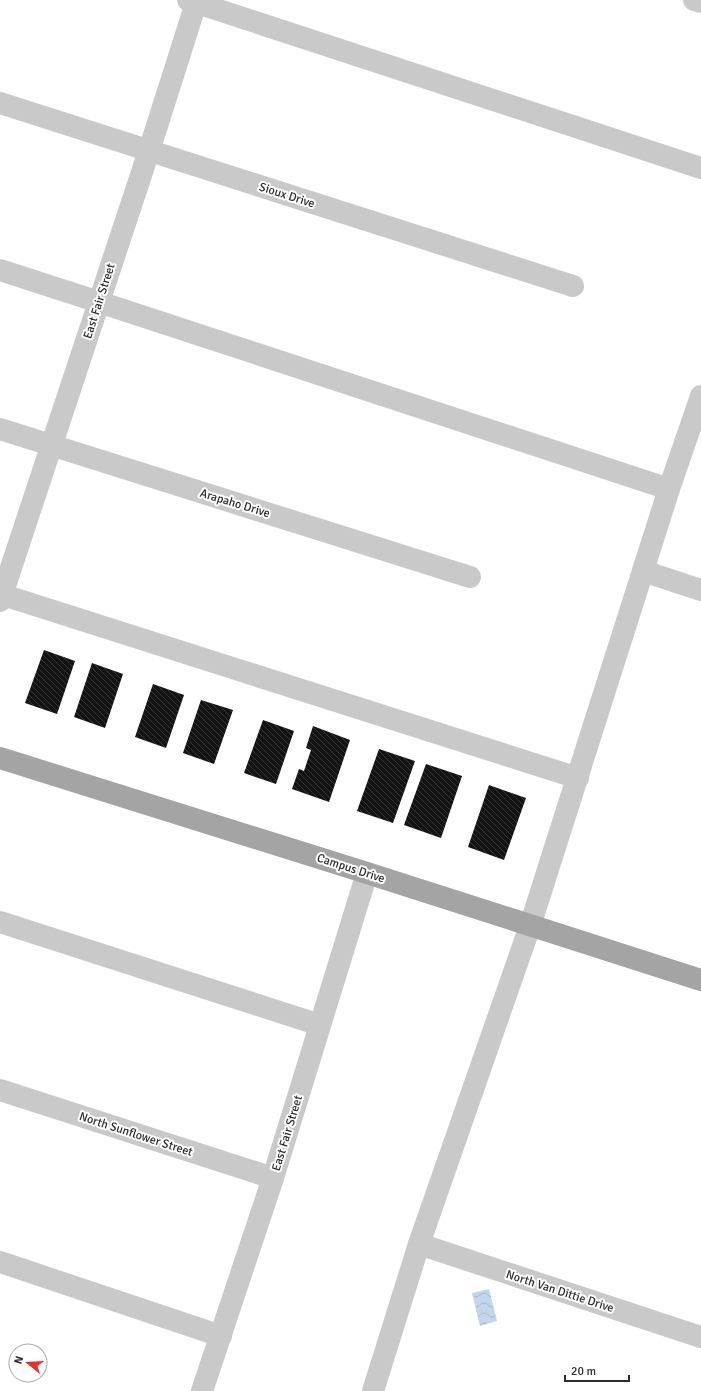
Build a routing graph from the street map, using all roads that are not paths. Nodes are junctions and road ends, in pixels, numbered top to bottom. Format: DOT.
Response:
graph roads {
  1 [pos="694,0"];
  2 [pos="194,1"];
  3 [pos="701,2"];
  4 [pos="0,103"];
  5 [pos="149,151"];
  6 [pos="701,168"];
  7 [pos="0,270"];
  8 [pos="573,286"];
  9 [pos="99,302"];
  10 [pos="701,396"];
  11 [pos="0,429"];
  12 [pos="52,445"];
  13 [pos="669,489"];
  14 [pos="643,571"];
  15 [pos="470,577"];
  16 [pos="701,590"];
  17 [pos="1,596"];
  18 [pos="0,758"];
  19 [pos="578,778"];
  20 [pos="367,873"];
  21 [pos="0,922"];
  22 [pos="530,926"];
  23 [pos="701,980"];
  24 [pos="320,1025"];
  25 [pos="0,1090"];
  26 [pos="273,1178"];
  27 [pos="420,1244"];
  28 [pos="0,1262"];
  29 [pos="220,1336"];
  30 [pos="701,1337"];
  31 [pos="202,1391"];
  32 [pos="373,1391"];
  1 -- 3 [label="street"];
  2 -- 5 [label="street, East Fair Street"];
  2 -- 6 [label="street"];
  4 -- 5 [label="street, Sioux Drive"];
  5 -- 8 [label="street, Sioux Drive"];
  5 -- 9 [label="street, East Fair Street"];
  7 -- 9 [label="street"];
  9 -- 12 [label="street, East Fair Street"];
  9 -- 13 [label="street"];
  10 -- 13 [label="street"];
  11 -- 12 [label="street, Arapaho Drive"];
  12 -- 15 [label="street, Arapaho Drive"];
  12 -- 17 [label="street, East Fair Street"];
  13 -- 14 [label="street"];
  14 -- 16 [label="street"];
  14 -- 19 [label="street"];
  17 -- 19 [label="street"];
  18 -- 20 [label="main road, Campus Drive"];
  19 -- 22 [label="street"];
  20 -- 22 [label="main road, Campus Drive"];
  20 -- 24 [label="street, East Fair Street"];
  21 -- 24 [label="street"];
  22 -- 23 [label="main road, Campus Drive"];
  22 -- 27 [label="street"];
  24 -- 26 [label="street, East Fair Street"];
  25 -- 26 [label="street, North Sunflower Street"];
  26 -- 29 [label="street, East Fair Street"];
  27 -- 30 [label="street, North Van Dittie Drive"];
  27 -- 32 [label="street"];
  28 -- 29 [label="street"];
  29 -- 31 [label="street, East Fair Street"];
}
